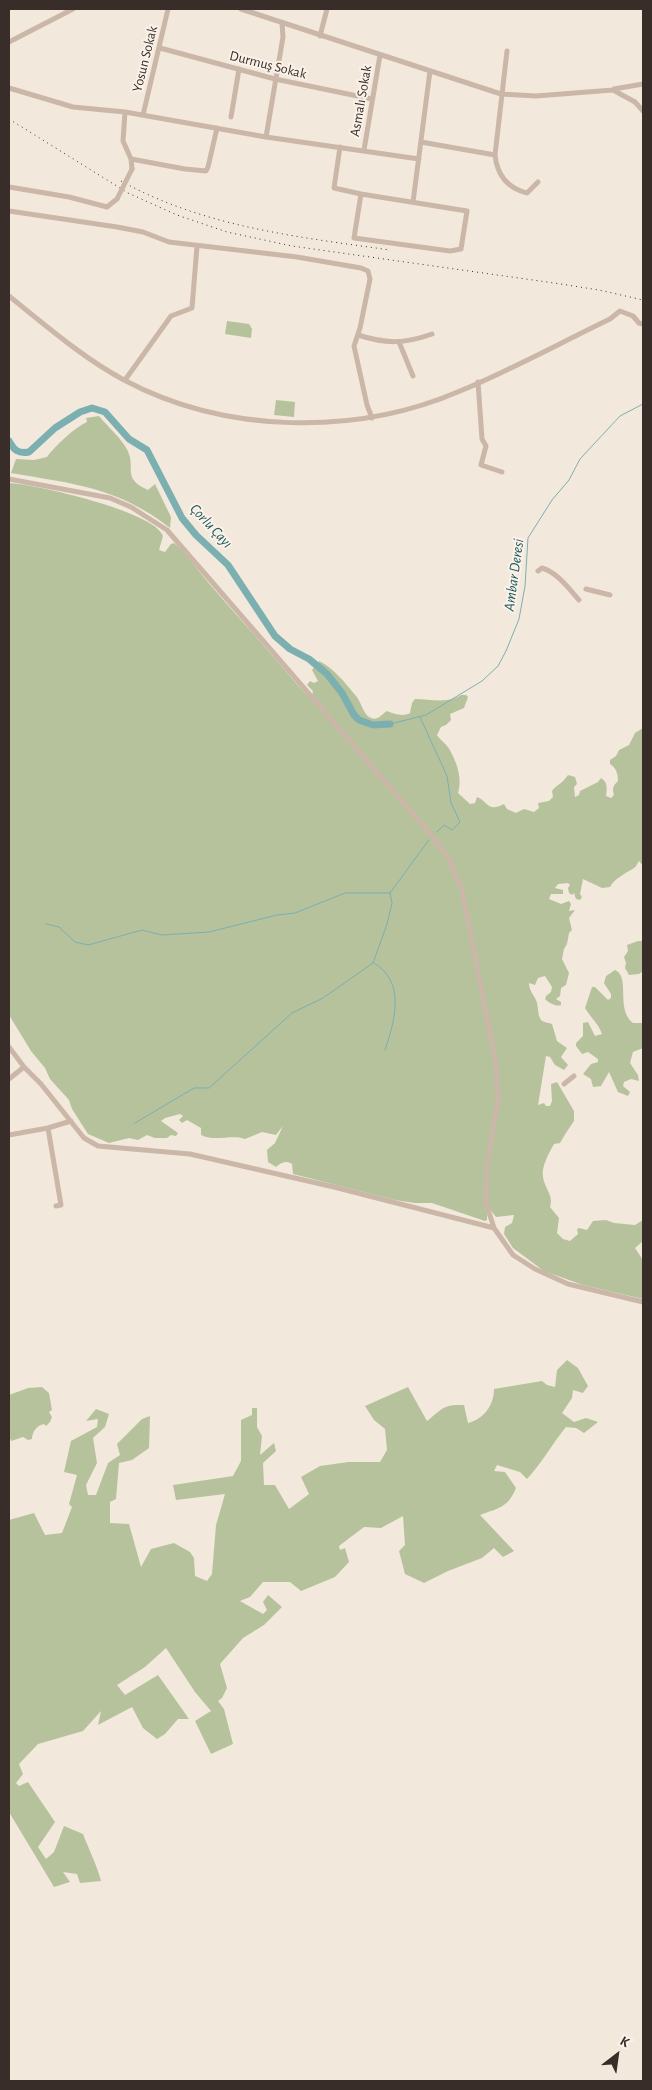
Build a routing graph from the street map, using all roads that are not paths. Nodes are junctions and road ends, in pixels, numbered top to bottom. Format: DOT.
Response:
graph roads {
  1 [pos="73,9"];
  2 [pos="168,9"];
  3 [pos="241,9"];
  4 [pos="327,9"];
  5 [pos="282,23"];
  6 [pos="320,36"];
  7 [pos="9,42"];
  8 [pos="160,48"];
  9 [pos="507,50"];
  10 [pos="380,55"];
  11 [pos="239,69"];
  12 [pos="430,71"];
  13 [pos="275,79"];
  14 [pos="643,84"];
  15 [pos="9,88"];
  16 [pos="613,90"];
  17 [pos="501,94"];
  18 [pos="372,99"];
  19 [pos="125,112"];
  20 [pos="643,112"];
  21 [pos="143,115"];
  22 [pos="231,117"];
  23 [pos="217,128"];
  24 [pos="266,137"];
  25 [pos="421,142"];
  26 [pos="340,147"];
  27 [pos="364,150"];
  28 [pos="495,155"];
  29 [pos="131,159"];
  30 [pos="419,159"];
  31 [pos="538,182"];
  32 [pos="9,187"];
  33 [pos="360,194"];
  34 [pos="413,202"];
  35 [pos="9,211"];
  36 [pos="197,246"];
  37 [pos="9,296"];
  38 [pos="643,324"];
  39 [pos="432,334"];
  40 [pos="358,335"];
  41 [pos="399,342"];
  42 [pos="413,376"];
  43 [pos="125,380"];
  44 [pos="478,382"];
  45 [pos="372,418"];
  46 [pos="502,472"];
  47 [pos="9,478"];
  48 [pos="538,571"];
  49 [pos="586,589"];
  50 [pos="610,595"];
  51 [pos="579,600"];
  52 [pos="9,1047"];
  53 [pos="24,1067"];
  54 [pos="574,1076"];
  55 [pos="9,1079"];
  56 [pos="564,1084"];
  57 [pos="71,1121"];
  58 [pos="48,1128"];
  59 [pos="9,1135"];
  60 [pos="56,1206"];
  61 [pos="494,1228"];
  62 [pos="643,1302"];
  1 -- 7 [label="street"];
  2 -- 8 [label="street, Yosun Sokak"];
  3 -- 5 [label="street"];
  4 -- 6 [label="street"];
  5 -- 6 [label="street"];
  5 -- 13 [label="street"];
  6 -- 10 [label="street"];
  8 -- 11 [label="street, Durmuş Sokak"];
  8 -- 21 [label="street, Yosun Sokak"];
  9 -- 17 [label="street"];
  10 -- 12 [label="street"];
  10 -- 18 [label="street, Asmalı Sokak"];
  11 -- 13 [label="street, Durmuş Sokak"];
  11 -- 22 [label="street"];
  12 -- 17 [label="street"];
  12 -- 25 [label="street"];
  13 -- 18 [label="street, Durmuş Sokak"];
  13 -- 24 [label="street"];
  14 -- 16 [label="street"];
  15 -- 19 [label="street"];
  16 -- 17 [label="street"];
  16 -- 20 [label="street"];
  17 -- 28 [label="street"];
  18 -- 27 [label="street, Asmalı Sokak"];
  19 -- 21 [label="street"];
  19 -- 29 [label="street"];
  21 -- 23 [label="street"];
  23 -- 24 [label="street"];
  23 -- 29 [label="street"];
  24 -- 26 [label="street"];
  25 -- 28 [label="street"];
  25 -- 30 [label="street"];
  26 -- 27 [label="street"];
  26 -- 33 [label="street"];
  27 -- 30 [label="street"];
  28 -- 31 [label="street"];
  29 -- 32 [label="street, bridge"];
  30 -- 34 [label="street"];
  33 -- 34 [label="street"];
  33 -- 34 [label="street"];
  35 -- 36 [label="street"];
  36 -- 40 [label="street"];
  36 -- 43 [label="street"];
  37 -- 43 [label="street"];
  38 -- 44 [label="street"];
  39 -- 41 [label="street"];
  40 -- 41 [label="street"];
  40 -- 45 [label="street"];
  41 -- 42 [label="street"];
  43 -- 45 [label="street"];
  44 -- 45 [label="street"];
  44 -- 46 [label="street"];
  47 -- 61 [label="street"];
  48 -- 51 [label="street"];
  49 -- 50 [label="street"];
  52 -- 53 [label="street"];
  53 -- 55 [label="street"];
  53 -- 57 [label="street"];
  54 -- 56 [label="street"];
  57 -- 58 [label="street"];
  57 -- 61 [label="street"];
  58 -- 59 [label="street"];
  58 -- 60 [label="street"];
  61 -- 62 [label="street"];
}
